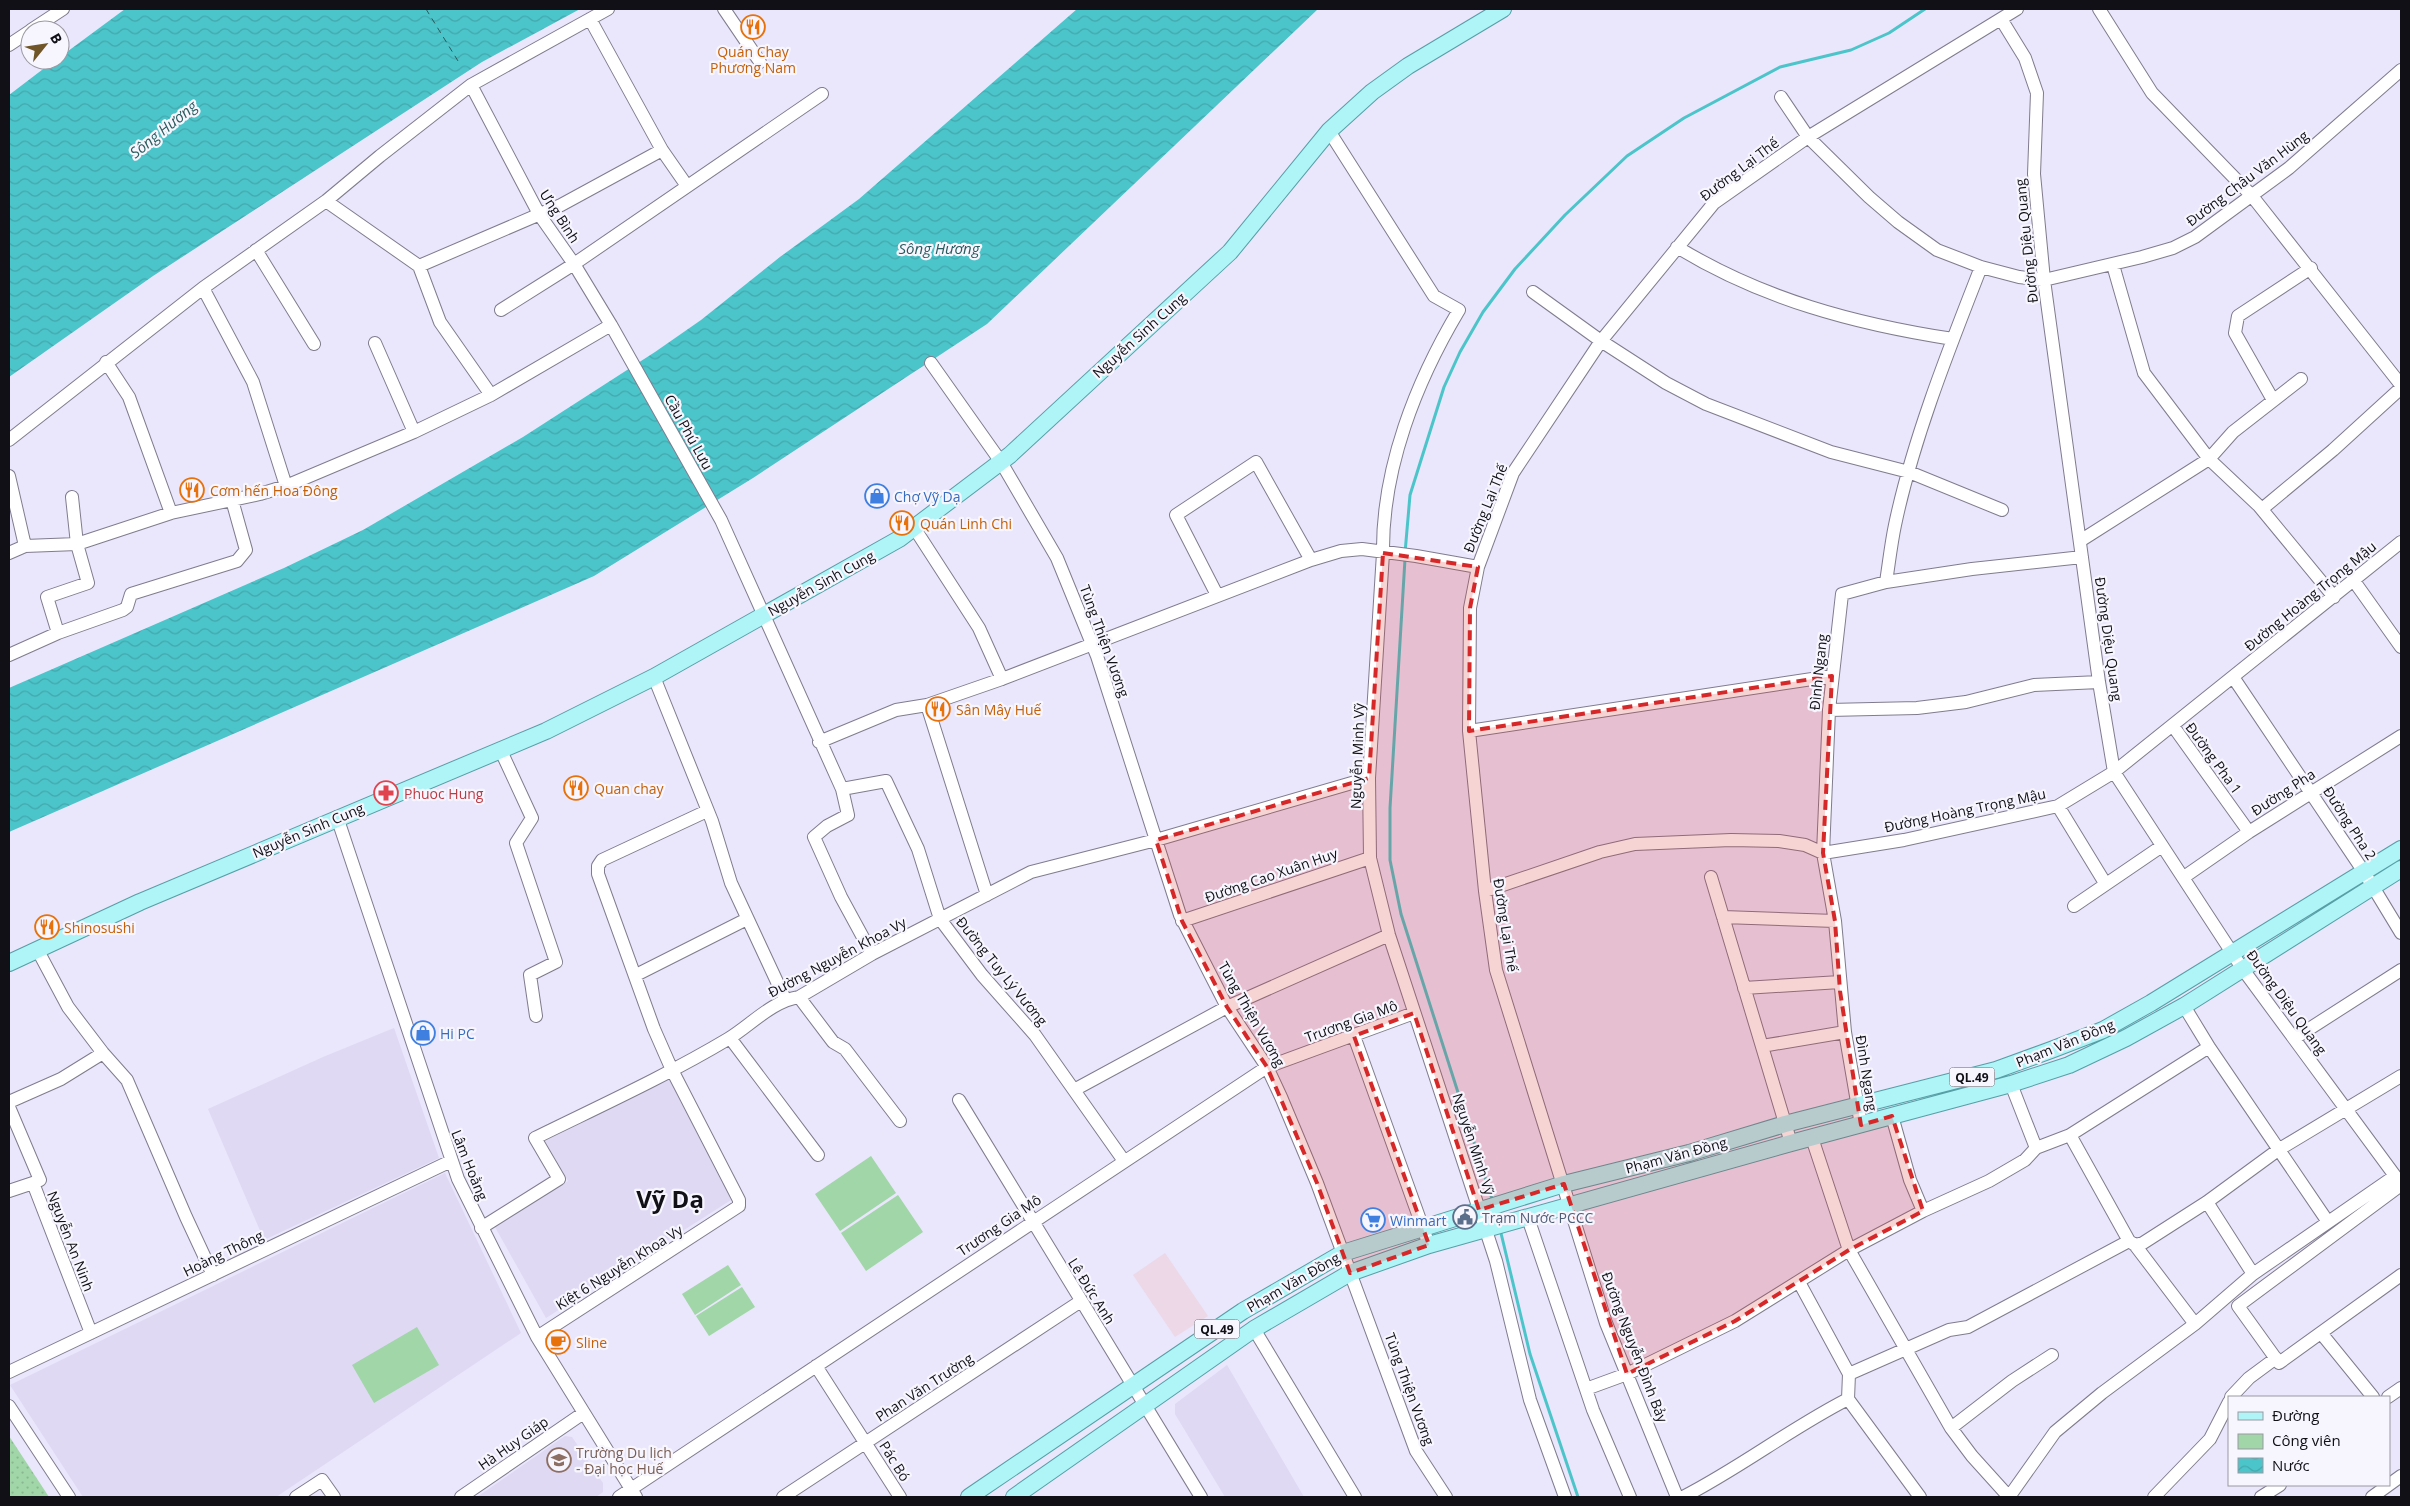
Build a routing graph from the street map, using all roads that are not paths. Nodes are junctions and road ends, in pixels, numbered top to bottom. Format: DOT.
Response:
graph roads {
  1 [pos="63,9"];
  2 [pos="608,9"];
  3 [pos="724,9"];
  4 [pos="1503,9"];
  5 [pos="2017,9"];
  6 [pos="2099,9"];
  7 [pos="590,18"];
  8 [pos="46,20"];
  9 [pos="2001,20"];
  10 [pos="20,38"];
  11 [pos="9,45"];
  12 [pos="760,62"];
  13 [pos="2401,70"];
  14 [pos="472,85"];
  15 [pos="822,94"];
  16 [pos="1781,97"];
  17 [pos="1329,131"];
  18 [pos="1808,137"];
  19 [pos="662,150"];
  20 [pos="687,186"];
  21 [pos="2252,196"];
  22 [pos="326,201"];
  23 [pos="539,214"];
  24 [pos="1677,247"];
  25 [pos="256,250"];
  26 [pos="574,264"];
  27 [pos="2113,265"];
  28 [pos="419,266"];
  29 [pos="1981,267"];
  30 [pos="2311,268"];
  31 [pos="2044,280"];
  32 [pos="202,288"];
  33 [pos="1533,292"];
  34 [pos="501,310"];
  35 [pos="611,325"];
  36 [pos="1953,339"];
  37 [pos="1601,341"];
  38 [pos="375,343"];
  39 [pos="314,344"];
  40 [pos="631,359"];
  41 [pos="106,362"];
  42 [pos="931,364"];
  43 [pos="2300,379"];
  44 [pos="2401,387"];
  45 [pos="491,395"];
  46 [pos="2273,400"];
  47 [pos="414,432"];
  48 [pos="9,440"];
  49 [pos="2209,459"];
  50 [pos="1001,462"];
  51 [pos="1909,472"];
  52 [pos="9,476"];
  53 [pos="286,486"];
  54 [pos="72,497"];
  55 [pos="232,500"];
  56 [pos="2262,509"];
  57 [pos="2002,510"];
  58 [pos="172,513"];
  59 [pos="915,529"];
  60 [pos="2080,540"];
  61 [pos="2401,542"];
  62 [pos="77,544"];
  63 [pos="25,546"];
  64 [pos="9,553"];
  65 [pos="1389,553"];
  66 [pos="2082,557"];
  67 [pos="1311,560"];
  68 [pos="1478,567"];
  69 [pos="2354,581"];
  70 [pos="1886,582"];
  71 [pos="1217,595"];
  72 [pos="2334,597"];
  73 [pos="764,614"];
  74 [pos="58,634"];
  75 [pos="1092,643"];
  76 [pos="2401,646"];
  77 [pos="9,655"];
  78 [pos="1832,676"];
  79 [pos="654,677"];
  80 [pos="2234,677"];
  81 [pos="1002,679"];
  82 [pos="2099,682"];
  83 [pos="927,705"];
  84 [pos="1829,710"];
  85 [pos="2172,726"];
  86 [pos="1469,731"];
  87 [pos="2401,736"];
  88 [pos="819,742"];
  89 [pos="501,751"];
  90 [pos="2114,772"];
  91 [pos="1369,778"];
  92 [pos="842,789"];
  93 [pos="2312,792"];
  94 [pos="2058,806"];
  95 [pos="707,811"];
  96 [pos="337,817"];
  97 [pos="2249,832"];
  98 [pos="1156,840"];
  99 [pos="2162,846"];
  100 [pos="2401,849"];
  101 [pos="1823,853"];
  102 [pos="1370,858"];
  103 [pos="2401,869"];
  104 [pos="2364,872"];
  105 [pos="1711,877"];
  106 [pos="2184,877"];
  107 [pos="2105,883"];
  108 [pos="2374,887"];
  109 [pos="1485,891"];
  110 [pos="987,895"];
  111 [pos="2074,906"];
  112 [pos="1723,917"];
  113 [pos="747,919"];
  114 [pos="940,919"];
  115 [pos="1836,921"];
  116 [pos="1182,922"];
  117 [pos="2401,933"];
  118 [pos="1389,935"];
  119 [pos="37,949"];
  120 [pos="2233,952"];
  121 [pos="872,954"];
  122 [pos="9,963"];
  123 [pos="2242,968"];
  124 [pos="2401,970"];
  125 [pos="636,976"];
  126 [pos="1840,982"];
  127 [pos="1744,988"];
  128 [pos="799,997"];
  129 [pos="786,999"];
  130 [pos="2184,1006"];
  131 [pos="1227,1007"];
  132 [pos="1414,1013"];
  133 [pos="536,1016"];
  134 [pos="1845,1032"];
  135 [pos="1354,1036"];
  136 [pos="730,1038"];
  137 [pos="2295,1038"];
  138 [pos="1762,1046"];
  139 [pos="2209,1047"];
  140 [pos="103,1053"];
  141 [pos="1266,1067"];
  142 [pos="672,1070"];
  143 [pos="2401,1076"];
  144 [pos="2011,1084"];
  145 [pos="1074,1090"];
  146 [pos="959,1100"];
  147 [pos="9,1102"];
  148 [pos="9,1106"];
  149 [pos="1858,1107"];
  150 [pos="2348,1110"];
  151 [pos="1892,1116"];
  152 [pos="900,1121"];
  153 [pos="1786,1124"];
  154 [pos="1861,1126"];
  155 [pos="2070,1135"];
  156 [pos="1812,1138"];
  157 [pos="1791,1143"];
  158 [pos="2036,1148"];
  159 [pos="2278,1150"];
  160 [pos="818,1154"];
  161 [pos="451,1161"];
  162 [pos="1124,1161"];
  163 [pos="2399,1182"];
  164 [pos="33,1183"];
  165 [pos="1564,1184"];
  166 [pos="9,1192"];
  167 [pos="2207,1202"];
  168 [pos="1570,1205"];
  169 [pos="1489,1207"];
  170 [pos="1923,1211"];
  171 [pos="1528,1218"];
  172 [pos="1032,1222"];
  173 [pos="2328,1222"];
  174 [pos="1423,1226"];
  175 [pos="1495,1226"];
  176 [pos="481,1228"];
  177 [pos="2132,1243"];
  178 [pos="1429,1245"];
  179 [pos="1849,1250"];
  180 [pos="1343,1252"];
  181 [pos="1350,1273"];
  182 [pos="214,1274"];
  183 [pos="2252,1274"];
  184 [pos="2401,1275"];
  185 [pos="1799,1282"];
  186 [pos="1081,1301"];
  187 [pos="2195,1324"];
  188 [pos="1254,1329"];
  189 [pos="91,1333"];
  190 [pos="2321,1333"];
  191 [pos="537,1337"];
  192 [pos="1906,1349"];
  193 [pos="2052,1355"];
  194 [pos="2276,1358"];
  195 [pos="816,1366"];
  196 [pos="9,1372"];
  197 [pos="1626,1374"];
  198 [pos="1850,1374"];
  199 [pos="1133,1386"];
  200 [pos="2401,1388"];
  201 [pos="1586,1389"];
  202 [pos="2235,1396"];
  203 [pos="2372,1396"];
  204 [pos="2389,1396"];
  205 [pos="1848,1399"];
  206 [pos="9,1406"];
  207 [pos="1145,1407"];
  208 [pos="2228,1408"];
  209 [pos="582,1414"];
  210 [pos="1951,1428"];
  211 [pos="866,1443"];
  212 [pos="2401,1476"];
  213 [pos="2390,1484"];
  214 [pos="2278,1486"];
  215 [pos="2387,1486"];
  216 [pos="633,1493"];
  217 [pos="68,1497"];
  218 [pos="296,1497"];
  219 [pos="334,1497"];
  220 [pos="461,1497"];
  221 [pos="619,1497"];
  222 [pos="784,1497"];
  223 [pos="900,1497"];
  224 [pos="970,1497"];
  225 [pos="1014,1497"];
  226 [pos="1201,1497"];
  227 [pos="1355,1497"];
  228 [pos="1446,1497"];
  229 [pos="1565,1497"];
  230 [pos="1630,1497"];
  231 [pos="1677,1497"];
  232 [pos="1683,1497"];
  233 [pos="1920,1497"];
  234 [pos="2009,1497"];
  235 [pos="2154,1497"];
  236 [pos="2262,1497"];
  237 [pos="2372,1497"];
  1 -- 8 [label="street"];
  2 -- 7 [label="street"];
  3 -- 12 [label="street"];
  4 -- 17 [label="main road, Nguyễn Sinh Cung"];
  5 -- 9 [label="street, Đường Lại Thế"];
  6 -- 21 [label="street"];
  7 -- 14 [label="street"];
  7 -- 19 [label="street"];
  9 -- 18 [label="street, Đường Lại Thế"];
  9 -- 31 [label="street, Đường Diệu Quang"];
  10 -- 11 [label="street"];
  13 -- 21 [label="street, Đường Châu Văn Hùng"];
  14 -- 22 [label="street"];
  14 -- 23 [label="street, Ưng Bình"];
  15 -- 20 [label="street"];
  16 -- 18 [label="street, Đường Châu Văn Hùng"];
  17 -- 50 [label="main road, Nguyễn Sinh Cung"];
  17 -- 65 [label="street, Nguyễn Minh Vỹ"];
  18 -- 24 [label="street, Đường Lại Thế"];
  18 -- 29 [label="street, Đường Châu Văn Hùng"];
  19 -- 20 [label="street"];
  19 -- 23 [label="street"];
  20 -- 26 [label="street"];
  21 -- 27 [label="street, Đường Châu Văn Hùng"];
  21 -- 30 [label="street"];
  22 -- 25 [label="street"];
  22 -- 28 [label="street"];
  23 -- 26 [label="street, Ưng Bình"];
  23 -- 28 [label="street"];
  24 -- 36 [label="street"];
  24 -- 37 [label="street, Đường Lại Thế"];
  25 -- 32 [label="street"];
  25 -- 39 [label="street"];
  26 -- 34 [label="street"];
  26 -- 35 [label="street, Ưng Bình"];
  27 -- 31 [label="street, Đường Châu Văn Hùng"];
  27 -- 49 [label="street"];
  28 -- 45 [label="street"];
  29 -- 31 [label="street, Đường Châu Văn Hùng"];
  29 -- 36 [label="street"];
  30 -- 44 [label="street"];
  30 -- 46 [label="street"];
  31 -- 60 [label="street, Đường Diệu Quang"];
  32 -- 41 [label="street"];
  32 -- 53 [label="street"];
  33 -- 37 [label="street"];
  35 -- 40 [label="street, Ưng Bình"];
  35 -- 45 [label="street"];
  36 -- 51 [label="street"];
  37 -- 51 [label="street"];
  37 -- 68 [label="street, Đường Lại Thế"];
  38 -- 47 [label="street"];
  40 -- 73 [label="street, Cầu Phú Lưu"];
  41 -- 48 [label="street"];
  41 -- 58 [label="street"];
  42 -- 50 [label="street, Tùng Thiện Vương"];
  43 -- 46 [label="street"];
  44 -- 56 [label="street"];
  45 -- 47 [label="street"];
  46 -- 49 [label="street"];
  47 -- 53 [label="street"];
  49 -- 56 [label="street"];
  49 -- 60 [label="street"];
  50 -- 59 [label="main road, Nguyễn Sinh Cung"];
  50 -- 75 [label="street, Tùng Thiện Vương"];
  51 -- 57 [label="street"];
  51 -- 70 [label="street"];
  52 -- 63 [label="street"];
  53 -- 55 [label="street"];
  54 -- 62 [label="street"];
  55 -- 58 [label="street"];
  55 -- 74 [label="street"];
  56 -- 72 [label="street"];
  58 -- 62 [label="street"];
  59 -- 73 [label="main road, Nguyễn Sinh Cung"];
  59 -- 81 [label="street"];
  60 -- 66 [label="street, Đường Diệu Quang"];
  61 -- 69 [label="street, Đường Hoàng Trọng Mậu"];
  62 -- 63 [label="street"];
  62 -- 74 [label="street"];
  63 -- 64 [label="street"];
  65 -- 67 [label="street"];
  65 -- 68 [label="street"];
  65 -- 91 [label="street, Nguyễn Minh Vỹ"];
  66 -- 70 [label="street"];
  66 -- 82 [label="street, Đường Diệu Quang"];
  67 -- 71 [label="street"];
  67 -- 71 [label="street"];
  68 -- 86 [label="street, Đường Lại Thế"];
  69 -- 72 [label="street, Đường Hoàng Trọng Mậu"];
  69 -- 76 [label="street"];
  70 -- 78 [label="street, Đình Ngang"];
  71 -- 75 [label="street"];
  72 -- 80 [label="street, Đường Hoàng Trọng Mậu"];
  73 -- 79 [label="main road, Nguyễn Sinh Cung"];
  73 -- 88 [label="street"];
  74 -- 77 [label="street"];
  75 -- 81 [label="street"];
  75 -- 98 [label="street, Tùng Thiện Vương"];
  78 -- 84 [label="street, Đình Ngang"];
  78 -- 86 [label="street"];
  79 -- 89 [label="main road, Nguyễn Sinh Cung"];
  79 -- 95 [label="street"];
  80 -- 85 [label="street, Đường Hoàng Trọng Mậu"];
  80 -- 93 [label="street, Đường Pha 2"];
  81 -- 83 [label="street"];
  82 -- 84 [label="street"];
  82 -- 90 [label="street, Đường Diệu Quang"];
  83 -- 88 [label="street"];
  83 -- 110 [label="street"];
  84 -- 101 [label="street, Đình Ngang"];
  85 -- 90 [label="street, Đường Hoàng Trọng Mậu"];
  85 -- 97 [label="street, Đường Pha 1"];
  86 -- 109 [label="street, Đường Lại Thế"];
  87 -- 93 [label="street, Đường Pha"];
  88 -- 92 [label="street"];
  89 -- 96 [label="main road, Nguyễn Sinh Cung"];
  89 -- 133 [label="street"];
  90 -- 94 [label="street, Đường Hoàng Trọng Mậu"];
  90 -- 99 [label="street, Đường Diệu Quang"];
  91 -- 98 [label="street, Đường Nguyễn Khoa Vy"];
  91 -- 102 [label="street, Nguyễn Minh Vỹ"];
  92 -- 114 [label="street, Đường Tuy Lý Vương"];
  92 -- 121 [label="street"];
  93 -- 97 [label="street, Đường Pha"];
  93 -- 104 [label="street, Đường Pha 2"];
  94 -- 101 [label="street, Đường Hoàng Trọng Mậu"];
  94 -- 107 [label="street"];
  95 -- 113 [label="street"];
  95 -- 125 [label="street"];
  96 -- 119 [label="main road, Nguyễn Sinh Cung"];
  96 -- 161 [label="street, Lâm Hoằng"];
  97 -- 106 [label="street, Đường Pha"];
  98 -- 110 [label="street, Đường Nguyễn Khoa Vy"];
  98 -- 116 [label="street, Tùng Thiện Vương"];
  99 -- 106 [label="street, Đường Diệu Quang"];
  99 -- 107 [label="street"];
  100 -- 104 [label="main road, Phạm Văn Đồng / QL.49"];
  101 -- 109 [label="street, Đường Hoàng Trọng Mậu"];
  101 -- 115 [label="street, Đình Ngang"];
  102 -- 116 [label="street, Đường Cao Xuân Huy"];
  102 -- 118 [label="street, Nguyễn Minh Vỹ"];
  103 -- 108 [label="main road, Phạm Văn Đồng / QL.49"];
  104 -- 108 [label="street, Đường Pha 2"];
  104 -- 120 [label="main road, Phạm Văn Đồng / QL.49"];
  105 -- 112 [label="street"];
  106 -- 120 [label="street, Đường Diệu Quang"];
  107 -- 111 [label="street"];
  108 -- 117 [label="street, Đường Pha 2"];
  108 -- 123 [label="main road, Phạm Văn Đồng / QL.49"];
  109 -- 165 [label="street, Đường Lại Thế"];
  110 -- 114 [label="street, Đường Nguyễn Khoa Vy"];
  112 -- 115 [label="street"];
  112 -- 127 [label="street"];
  113 -- 125 [label="street"];
  113 -- 129 [label="street"];
  114 -- 121 [label="street, Đường Nguyễn Khoa Vy"];
  114 -- 145 [label="street, Đường Tuy Lý Vương"];
  115 -- 126 [label="street, Đình Ngang"];
  116 -- 131 [label="street, Tùng Thiện Vương"];
  118 -- 131 [label="street"];
  118 -- 132 [label="street, Nguyễn Minh Vỹ"];
  119 -- 122 [label="main road, Nguyễn Sinh Cung"];
  119 -- 140 [label="street"];
  120 -- 123 [label="street, Đường Diệu Quang"];
  120 -- 149 [label="main road, Phạm Văn Đồng / QL.49"];
  121 -- 128 [label="street, Đường Nguyễn Khoa Vy"];
  123 -- 130 [label="main road, Phạm Văn Đồng / QL.49"];
  123 -- 137 [label="street, Đường Diệu Quang"];
  124 -- 137 [label="street"];
  125 -- 142 [label="street"];
  126 -- 127 [label="street"];
  126 -- 134 [label="street, Đình Ngang"];
  127 -- 138 [label="street"];
  128 -- 129 [label="street, Đường Nguyễn Khoa Vy"];
  128 -- 152 [label="street"];
  129 -- 136 [label="street, Đường Nguyễn Khoa Vy"];
  130 -- 139 [label="street"];
  130 -- 144 [label="main road, Phạm Văn Đồng / QL.49"];
  131 -- 141 [label="street, Tùng Thiện Vương"];
  131 -- 145 [label="street"];
  132 -- 135 [label="street, Trương Gia Mô"];
  132 -- 169 [label="street, Nguyễn Minh Vỹ"];
  134 -- 138 [label="street"];
  134 -- 149 [label="street, Đình Ngang"];
  135 -- 141 [label="street, Trương Gia Mô"];
  135 -- 174 [label="street"];
  136 -- 142 [label="street, Đường Nguyễn Khoa Vy"];
  136 -- 160 [label="street"];
  137 -- 150 [label="street, Đường Diệu Quang"];
  138 -- 153 [label="street"];
  139 -- 155 [label="street"];
  139 -- 159 [label="street"];
  140 -- 147 [label="street"];
  140 -- 182 [label="street"];
  141 -- 162 [label="street, Trương Gia Mô"];
  141 -- 180 [label="street, Tùng Thiện Vương"];
  142 -- 176 [label="street, Đường Nguyễn Khoa Vy"];
  142 -- 191 [label="street, Kiệt 6 Nguyễn Khoa Vy"];
  143 -- 150 [label="street"];
  144 -- 151 [label="main road, Phạm Văn Đồng / QL.49"];
  144 -- 158 [label="street"];
  145 -- 162 [label="street, Đường Tuy Lý Vương"];
  146 -- 172 [label="street, Lê Đức Anh"];
  148 -- 164 [label="street"];
  149 -- 153 [label="main road, Phạm Văn Đồng / QL.49"];
  149 -- 154 [label="street, Đình Ngang"];
  150 -- 159 [label="street"];
  150 -- 163 [label="street, Đường Diệu Quang"];
  151 -- 154 [label="main road, Phạm Văn Đồng / QL.49"];
  151 -- 170 [label="street"];
  153 -- 157 [label="street"];
  153 -- 165 [label="main road, Phạm Văn Đồng / QL.49"];
  154 -- 156 [label="main road, Phạm Văn Đồng / QL.49"];
  155 -- 158 [label="street"];
  155 -- 177 [label="street"];
  156 -- 157 [label="main road, Phạm Văn Đồng / QL.49"];
  156 -- 179 [label="street"];
  157 -- 168 [label="main road, Phạm Văn Đồng / QL.49"];
  158 -- 170 [label="street"];
  159 -- 167 [label="street"];
  159 -- 173 [label="street"];
  161 -- 176 [label="street, Lâm Hoằng"];
  161 -- 182 [label="street, Hoàng Thông"];
  162 -- 172 [label="street, Trương Gia Mô"];
  163 -- 173 [label="street"];
  163 -- 194 [label="street"];
  164 -- 166 [label="street, Nguyễn An Ninh"];
  164 -- 189 [label="street, Nguyễn An Ninh"];
  165 -- 168 [label="street, Đường Lại Thế"];
  165 -- 169 [label="main road, Phạm Văn Đồng / QL.49"];
  167 -- 177 [label="street"];
  167 -- 183 [label="street"];
  168 -- 171 [label="main road, Phạm Văn Đồng / QL.49"];
  168 -- 197 [label="street, Đường Nguyễn Đình Bảy"];
  169 -- 174 [label="main road, Phạm Văn Đồng / QL.49"];
  169 -- 175 [label="street, Nguyễn Minh Vỹ"];
  170 -- 179 [label="street"];
  171 -- 175 [label="main road, Phạm Văn Đồng / QL.49"];
  171 -- 201 [label="street"];
  172 -- 186 [label="street, Lê Đức Anh"];
  172 -- 195 [label="street, Trương Gia Mô"];
  173 -- 183 [label="street"];
  174 -- 178 [label="street"];
  174 -- 180 [label="main road, Phạm Văn Đồng / QL.49"];
  175 -- 178 [label="main road, Phạm Văn Đồng / QL.49"];
  175 -- 229 [label="street, Nguyễn Minh Vỹ"];
  176 -- 191 [label="street, Lâm Hoằng"];
  177 -- 187 [label="street"];
  177 -- 192 [label="street"];
  178 -- 181 [label="main road, Phạm Văn Đồng / QL.49"];
  179 -- 185 [label="street"];
  179 -- 192 [label="street"];
  180 -- 181 [label="street, Tùng Thiện Vương"];
  180 -- 199 [label="main road, Phạm Văn Đồng / QL.49"];
  181 -- 188 [label="main road, Phạm Văn Đồng / QL.49"];
  181 -- 228 [label="street, Tùng Thiện Vương"];
  182 -- 189 [label="street, Hoàng Thông"];
  183 -- 187 [label="street"];
  184 -- 190 [label="street"];
  185 -- 197 [label="street"];
  185 -- 198 [label="street"];
  186 -- 199 [label="street, Lê Đức Anh"];
  186 -- 211 [label="street, Phan Văn Trường"];
  187 -- 234 [label="street"];
  188 -- 207 [label="main road, Phạm Văn Đồng / QL.49"];
  188 -- 227 [label="street"];
  189 -- 196 [label="street, Hoàng Thông"];
  190 -- 194 [label="street"];
  190 -- 203 [label="street"];
  191 -- 209 [label="street, Lâm Hoằng"];
  192 -- 198 [label="street"];
  192 -- 210 [label="street"];
  193 -- 210 [label="street"];
  194 -- 202 [label="street"];
  195 -- 211 [label="street, Pác Bó"];
  195 -- 216 [label="street, Trương Gia Mô"];
  197 -- 201 [label="street"];
  197 -- 231 [label="street, Đường Nguyễn Đình Bảy"];
  198 -- 205 [label="street"];
  199 -- 207 [label="street, Lê Đức Anh"];
  199 -- 224 [label="main road, Phạm Văn Đồng / QL.49"];
  200 -- 204 [label="street"];
  201 -- 230 [label="street"];
  205 -- 232 [label="street"];
  205 -- 233 [label="street"];
  206 -- 217 [label="street"];
  207 -- 225 [label="main road, Phạm Văn Đồng / QL.49"];
  207 -- 226 [label="street, Lê Đức Anh"];
  208 -- 235 [label="street"];
  209 -- 216 [label="street, Lâm Hoằng"];
  209 -- 220 [label="street, Hà Huy Giáp"];
  210 -- 234 [label="street"];
  211 -- 222 [label="street, Phan Văn Trường"];
  211 -- 223 [label="street, Pác Bó"];
  212 -- 213 [label="street"];
  214 -- 236 [label="street"];
  215 -- 237 [label="street"];
  216 -- 221 [label="street, Trương Gia Mô"];
  218 -- 219 [label="street"];
}
